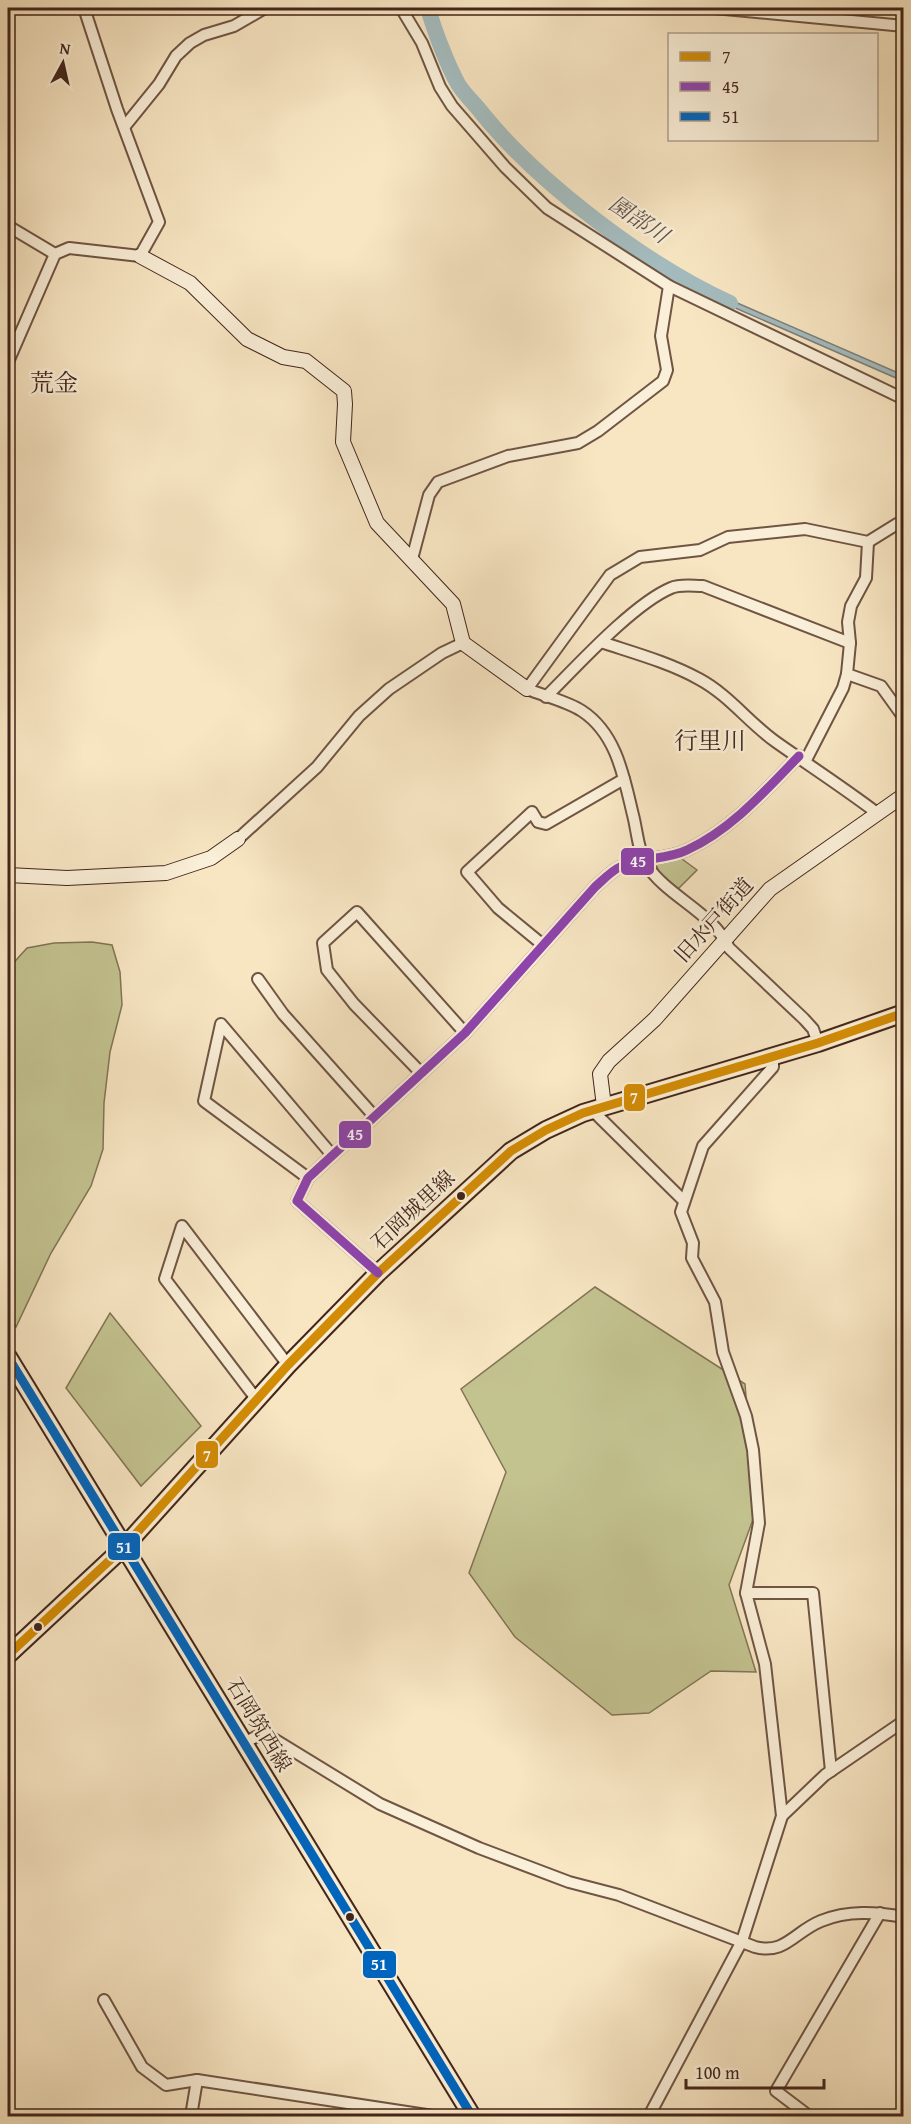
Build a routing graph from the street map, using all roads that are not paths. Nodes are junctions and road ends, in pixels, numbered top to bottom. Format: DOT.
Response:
graph roads {
  1 [pos="84,8"];
  2 [pos="265,8"];
  3 [pos="401,8"];
  4 [pos="714,8"];
  5 [pos="775,10"];
  6 [pos="903,26"];
  7 [pos="125,126"];
  8 [pos="8,226"];
  9 [pos="55,254"];
  10 [pos="140,256"];
  11 [pos="669,286"];
  12 [pos="8,362"];
  13 [pos="903,399"];
  14 [pos="903,524"];
  15 [pos="868,542"];
  16 [pos="412,559"];
  17 [pos="601,642"];
  18 [pos="463,643"];
  19 [pos="850,643"];
  20 [pos="847,674"];
  21 [pos="527,689"];
  22 [pos="546,697"];
  23 [pos="903,718"];
  24 [pos="802,758"];
  25 [pos="624,779"];
  26 [pos="903,795"];
  27 [pos="877,813"];
  28 [pos="238,839"];
  29 [pos="644,861"];
  30 [pos="8,875"];
  31 [pos="725,939"];
  32 [pos="543,945"];
  33 [pos="258,979"];
  34 [pos="903,1013"];
  35 [pos="465,1033"];
  36 [pos="818,1042"];
  37 [pos="773,1056"];
  38 [pos="421,1073"];
  39 [pos="598,1108"];
  40 [pos="374,1116"];
  41 [pos="332,1155"];
  42 [pos="308,1178"];
  43 [pos="683,1200"];
  44 [pos="378,1273"];
  45 [pos="8,1357"];
  46 [pos="288,1365"];
  47 [pos="257,1400"];
  48 [pos="124,1547"];
  49 [pos="746,1593"];
  50 [pos="8,1655"];
  51 [pos="903,1721"];
  52 [pos="243,1743"];
  53 [pos="831,1771"];
  54 [pos="782,1816"];
  55 [pos="880,1913"];
  56 [pos="903,1917"];
  57 [pos="742,1941"];
  58 [pos="104,2000"];
  59 [pos="197,2080"];
  60 [pos="465,2115"];
  61 [pos="191,2116"];
  62 [pos="433,2116"];
  63 [pos="649,2116"];
  64 [pos="809,2116"];
  1 -- 7 [label="street"];
  2 -- 7 [label="street"];
  3 -- 11 [label="street"];
  4 -- 5 [label="street"];
  5 -- 6 [label="street"];
  7 -- 10 [label="street"];
  8 -- 9 [label="street"];
  9 -- 10 [label="street"];
  9 -- 12 [label="street"];
  10 -- 16 [label="street"];
  11 -- 13 [label="street"];
  11 -- 16 [label="street"];
  14 -- 15 [label="street"];
  15 -- 19 [label="street"];
  15 -- 21 [label="street"];
  16 -- 18 [label="street"];
  17 -- 19 [label="street"];
  17 -- 22 [label="street"];
  17 -- 24 [label="street"];
  18 -- 21 [label="street"];
  18 -- 28 [label="street"];
  19 -- 20 [label="street"];
  20 -- 23 [label="street"];
  20 -- 24 [label="street"];
  21 -- 22 [label="street"];
  22 -- 25 [label="street"];
  24 -- 27 [label="street"];
  24 -- 29 [label="street"];
  25 -- 29 [label="street"];
  25 -- 32 [label="street"];
  26 -- 27 [label="street, 旧水戸街道"];
  27 -- 31 [label="street, 旧水戸街道"];
  28 -- 30 [label="street"];
  29 -- 31 [label="street"];
  29 -- 32 [label="street"];
  31 -- 36 [label="street"];
  31 -- 39 [label="street, 旧水戸街道"];
  32 -- 35 [label="street"];
  33 -- 40 [label="street"];
  34 -- 36 [label="main road, 石岡城里線"];
  35 -- 38 [label="street"];
  35 -- 38 [label="street"];
  36 -- 37 [label="main road, 石岡城里線"];
  37 -- 39 [label="main road, 石岡城里線"];
  37 -- 43 [label="street"];
  38 -- 40 [label="street"];
  39 -- 43 [label="street"];
  39 -- 44 [label="main road, 石岡城里線"];
  40 -- 41 [label="street"];
  41 -- 42 [label="street"];
  41 -- 42 [label="street"];
  42 -- 44 [label="street"];
  43 -- 49 [label="street"];
  44 -- 46 [label="main road, 石岡城里線"];
  45 -- 48 [label="main road, 石岡筑西線"];
  46 -- 47 [label="main road, 石岡城里線"];
  46 -- 47 [label="street"];
  47 -- 48 [label="main road, 石岡城里線"];
  48 -- 50 [label="main road, 石岡城里線"];
  48 -- 52 [label="main road, 石岡筑西線"];
  49 -- 53 [label="street"];
  49 -- 54 [label="street"];
  51 -- 53 [label="street"];
  52 -- 57 [label="street"];
  52 -- 60 [label="main road, 石岡筑西線"];
  53 -- 54 [label="street"];
  54 -- 57 [label="street"];
  55 -- 56 [label="street"];
  55 -- 57 [label="street"];
  55 -- 64 [label="street"];
  57 -- 63 [label="street"];
  58 -- 59 [label="street"];
  59 -- 61 [label="street"];
  59 -- 62 [label="street"];
}
